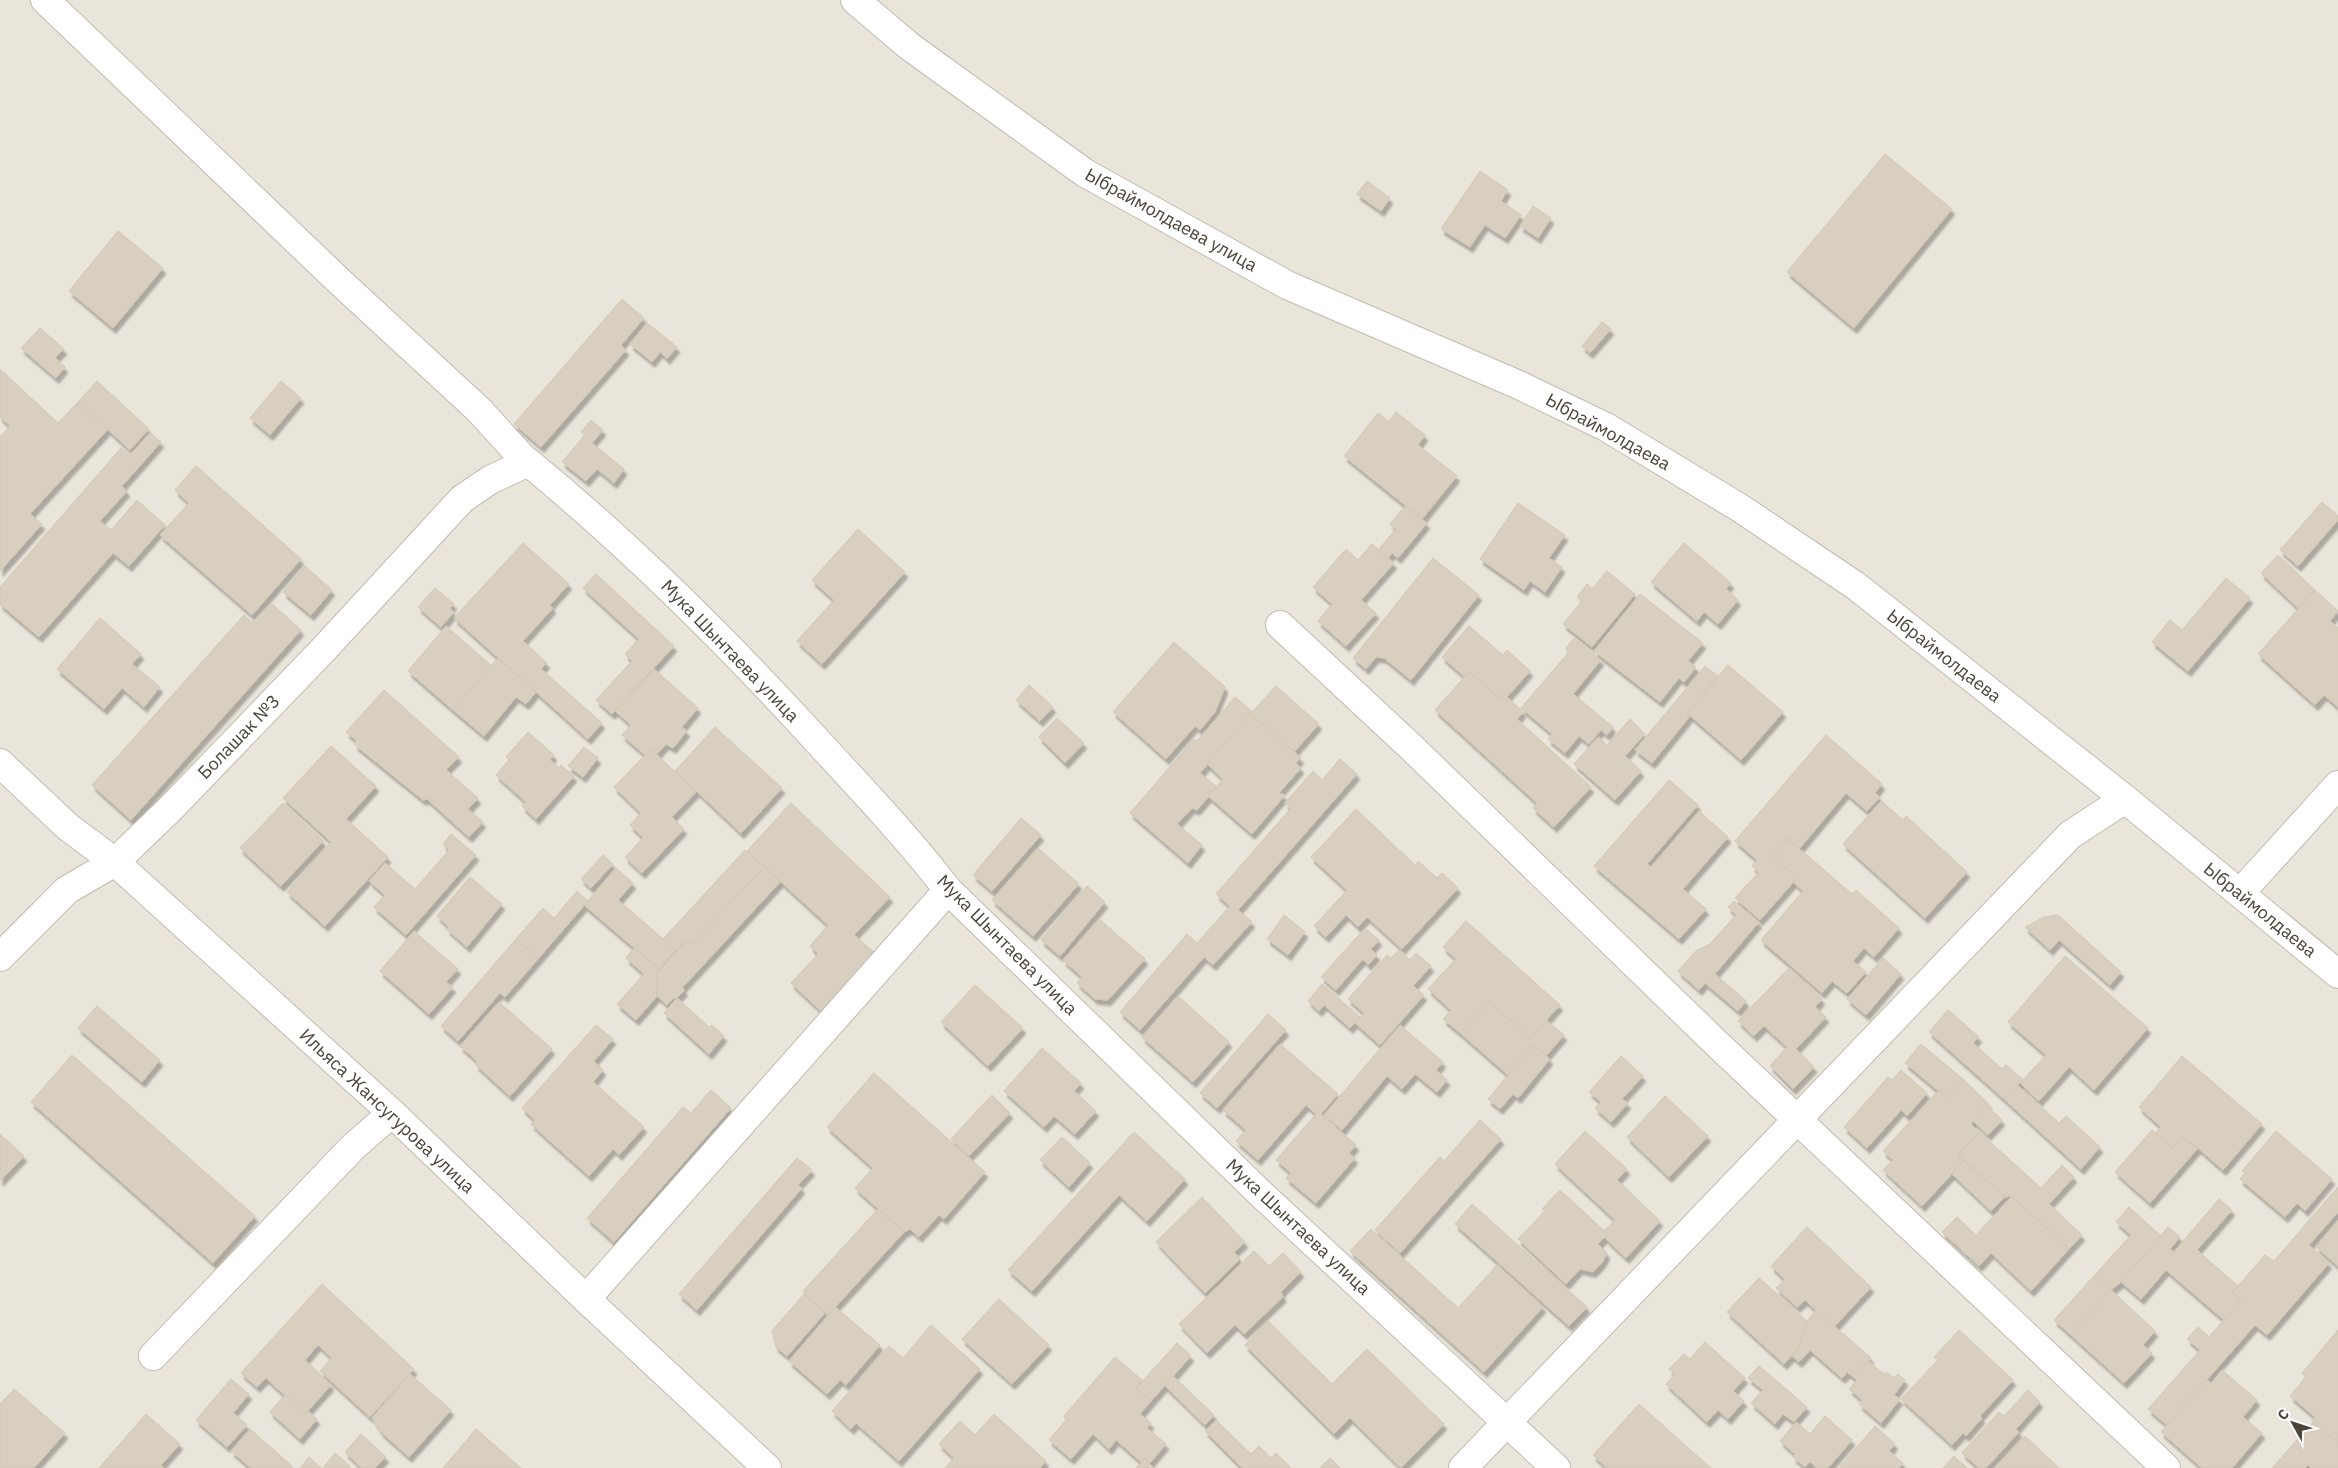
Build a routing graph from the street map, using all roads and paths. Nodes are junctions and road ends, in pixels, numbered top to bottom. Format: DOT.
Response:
graph roads {
  1 [pos="45,0"];
  2 [pos="855,0"];
  3 [pos="1519,385"];
  4 [pos="526,463"];
  5 [pos="1280,625"];
  6 [pos="0,763"];
  7 [pos="2338,785"];
  8 [pos="2125,799"];
  9 [pos="115,862"];
  10 [pos="948,890"];
  11 [pos="2240,893"];
  12 [pos="0,957"];
  13 [pos="2338,974"];
  14 [pos="392,1114"];
  15 [pos="1798,1119"];
  16 [pos="586,1299"];
  17 [pos="153,1356"];
  18 [pos="1507,1422"];
  19 [pos="767,1468"];
  20 [pos="1463,1468"];
  21 [pos="1556,1468"];
  22 [pos="2166,1468"];
  1 -- 4 [label="street, Мука Шынтаева улица"];
  2 -- 3 [label="street, Ыбраймолдаева улица"];
  3 -- 8 [label="street, Ыбраймолдаева"];
  4 -- 9 [label="street, Болашак №3"];
  4 -- 10 [label="street, Мука Шынтаева улица"];
  5 -- 15 [label="street"];
  6 -- 9 [label="street, Ильяса Жансугурова улица"];
  7 -- 11 [label="street"];
  8 -- 11 [label="street, Ыбраймолдаева"];
  8 -- 15 [label="street"];
  9 -- 12 [label="street, Болашак №3"];
  9 -- 14 [label="street, Ильяса Жансугурова улица"];
  10 -- 16 [label="street"];
  10 -- 18 [label="street, Мука Шынтаева улица"];
  11 -- 13 [label="street, Ыбраймолдаева"];
  14 -- 16 [label="street, Ильяса Жансугурова улица"];
  14 -- 17 [label="street"];
  15 -- 18 [label="street"];
  15 -- 22 [label="street"];
  16 -- 19 [label="street, Ильяса Жансугурова улица"];
  18 -- 20 [label="street"];
  18 -- 21 [label="street, Мука Шынтаева улица"];
}
